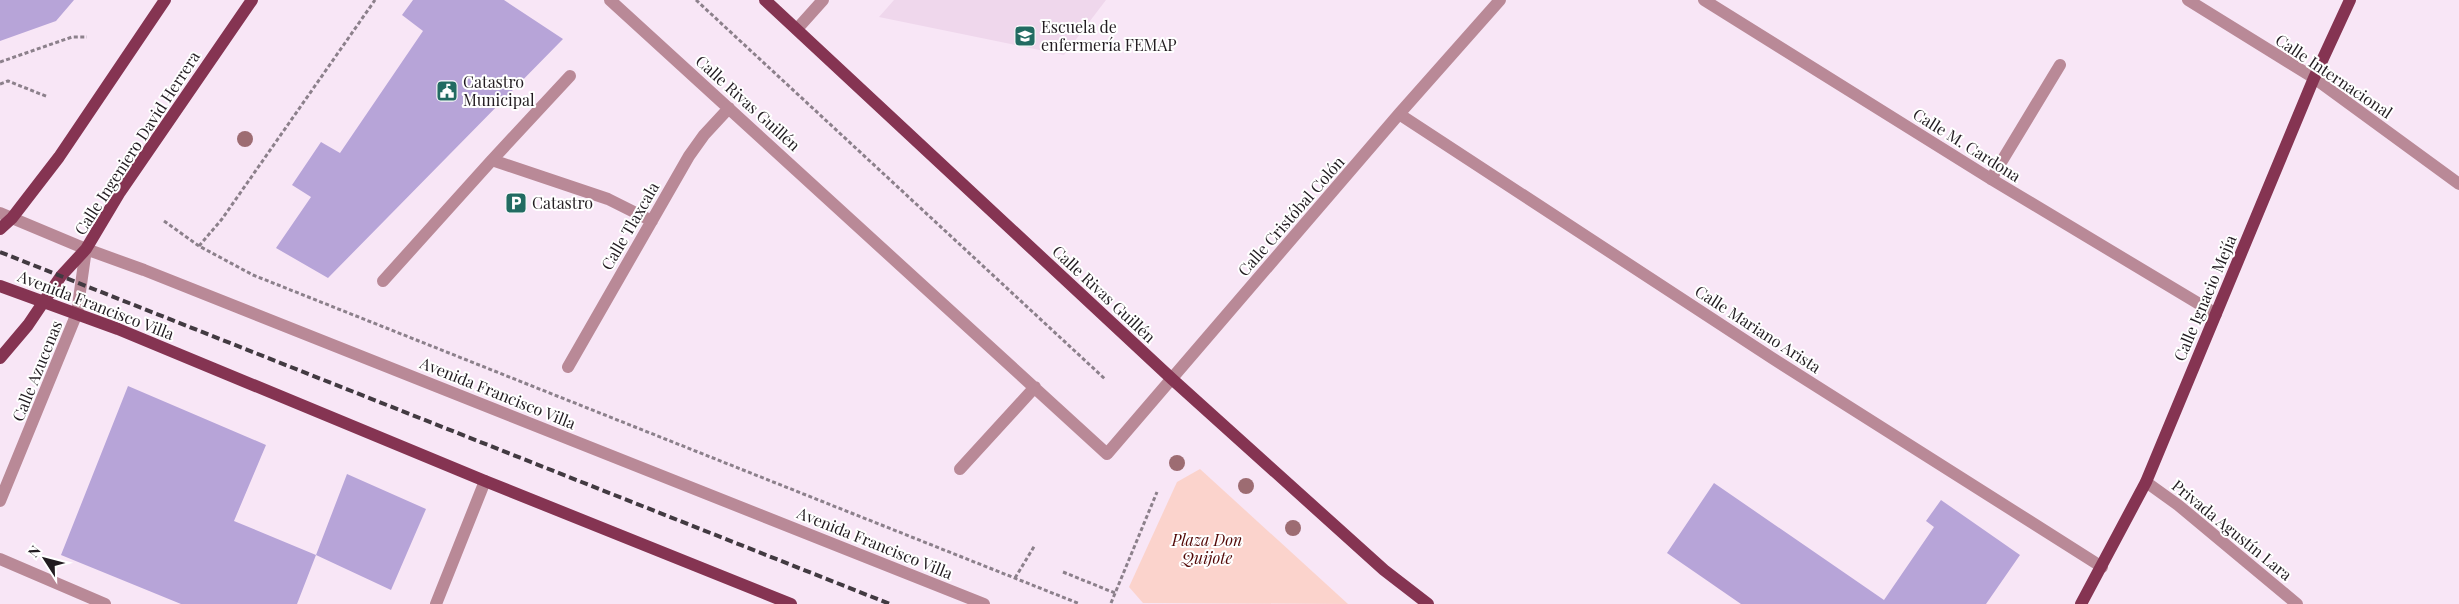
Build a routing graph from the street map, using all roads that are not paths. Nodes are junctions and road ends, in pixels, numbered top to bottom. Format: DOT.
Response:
graph roads {
  1 [pos="165,0"];
  2 [pos="252,0"];
  3 [pos="610,0"];
  4 [pos="765,0"];
  5 [pos="823,0"];
  6 [pos="1500,0"];
  7 [pos="1704,0"];
  8 [pos="2188,0"];
  9 [pos="2350,0"];
  10 [pos="797,29"];
  11 [pos="2060,65"];
  12 [pos="570,76"];
  13 [pos="2314,78"];
  14 [pos="729,108"];
  15 [pos="1399,114"];
  16 [pos="492,160"];
  17 [pos="1991,179"];
  18 [pos="2459,184"];
  19 [pos="6,215"];
  20 [pos="652,221"];
  21 [pos="0,229"];
  22 [pos="86,249"];
  23 [pos="384,281"];
  24 [pos="0,286"];
  25 [pos="45,301"];
  26 [pos="78,313"];
  27 [pos="2216,314"];
  28 [pos="0,358"];
  29 [pos="568,367"];
  30 [pos="1172,379"];
  31 [pos="1035,387"];
  32 [pos="1107,454"];
  33 [pos="960,469"];
  34 [pos="485,481"];
  35 [pos="2146,482"];
  36 [pos="0,501"];
  37 [pos="0,559"];
  38 [pos="2102,567"];
  39 [pos="105,604"];
  40 [pos="436,604"];
  41 [pos="791,604"];
  42 [pos="984,604"];
  43 [pos="1428,604"];
  44 [pos="2081,604"];
  45 [pos="2297,604"];
  1 -- 19 [label="main road"];
  2 -- 22 [label="main road, Calle Ingeniero David Herrera"];
  3 -- 14 [label="street, Calle Rivas Guillén"];
  4 -- 10 [label="main road, Calle Rivas Guillén"];
  5 -- 10 [label="street"];
  6 -- 15 [label="street, Calle Cristóbal Colón"];
  7 -- 17 [label="street, Calle M. Cardona"];
  8 -- 13 [label="street, Calle Internacional"];
  9 -- 13 [label="main road, Calle Ignacio Mejía"];
  10 -- 30 [label="main road, Calle Rivas Guillén"];
  11 -- 17 [label="street"];
  12 -- 16 [label="street"];
  13 -- 18 [label="street, Calle Internacional"];
  13 -- 27 [label="main road, Calle Ignacio Mejía"];
  14 -- 20 [label="street, Calle Tlaxcala"];
  14 -- 31 [label="street, Calle Rivas Guillén"];
  15 -- 30 [label="street, Calle Cristóbal Colón"];
  15 -- 38 [label="street, Calle Mariano Arista"];
  16 -- 20 [label="street"];
  16 -- 23 [label="street"];
  17 -- 27 [label="street, Calle M. Cardona"];
  19 -- 21 [label="main road"];
  19 -- 22 [label="street, Avenida Francisco Villa"];
  20 -- 29 [label="street, Calle Tlaxcala"];
  22 -- 25 [label="main road, Calle Ingeniero David Herrera"];
  22 -- 26 [label="street, Calle Azucenas"];
  22 -- 42 [label="street, Avenida Francisco Villa"];
  24 -- 25 [label="main road, Avenida Francisco Villa"];
  25 -- 26 [label="main road, Avenida Francisco Villa"];
  25 -- 28 [label="main road, Calle Ingeniero David Herrera"];
  26 -- 34 [label="main road, Avenida Francisco Villa"];
  26 -- 36 [label="street, Calle Azucenas"];
  27 -- 35 [label="main road, Calle Ignacio Mejía"];
  30 -- 32 [label="street, Calle Cristóbal Colón"];
  30 -- 43 [label="main road, Calle Rivas Guillén"];
  31 -- 32 [label="street, Calle Rivas Guillén"];
  31 -- 33 [label="street"];
  34 -- 40 [label="street"];
  34 -- 41 [label="main road, Avenida Francisco Villa"];
  35 -- 38 [label="main road, Calle Ignacio Mejía"];
  35 -- 45 [label="street, Privada Agustín Lara"];
  37 -- 39 [label="street"];
  38 -- 44 [label="main road, Calle Ignacio Mejía"];
}
